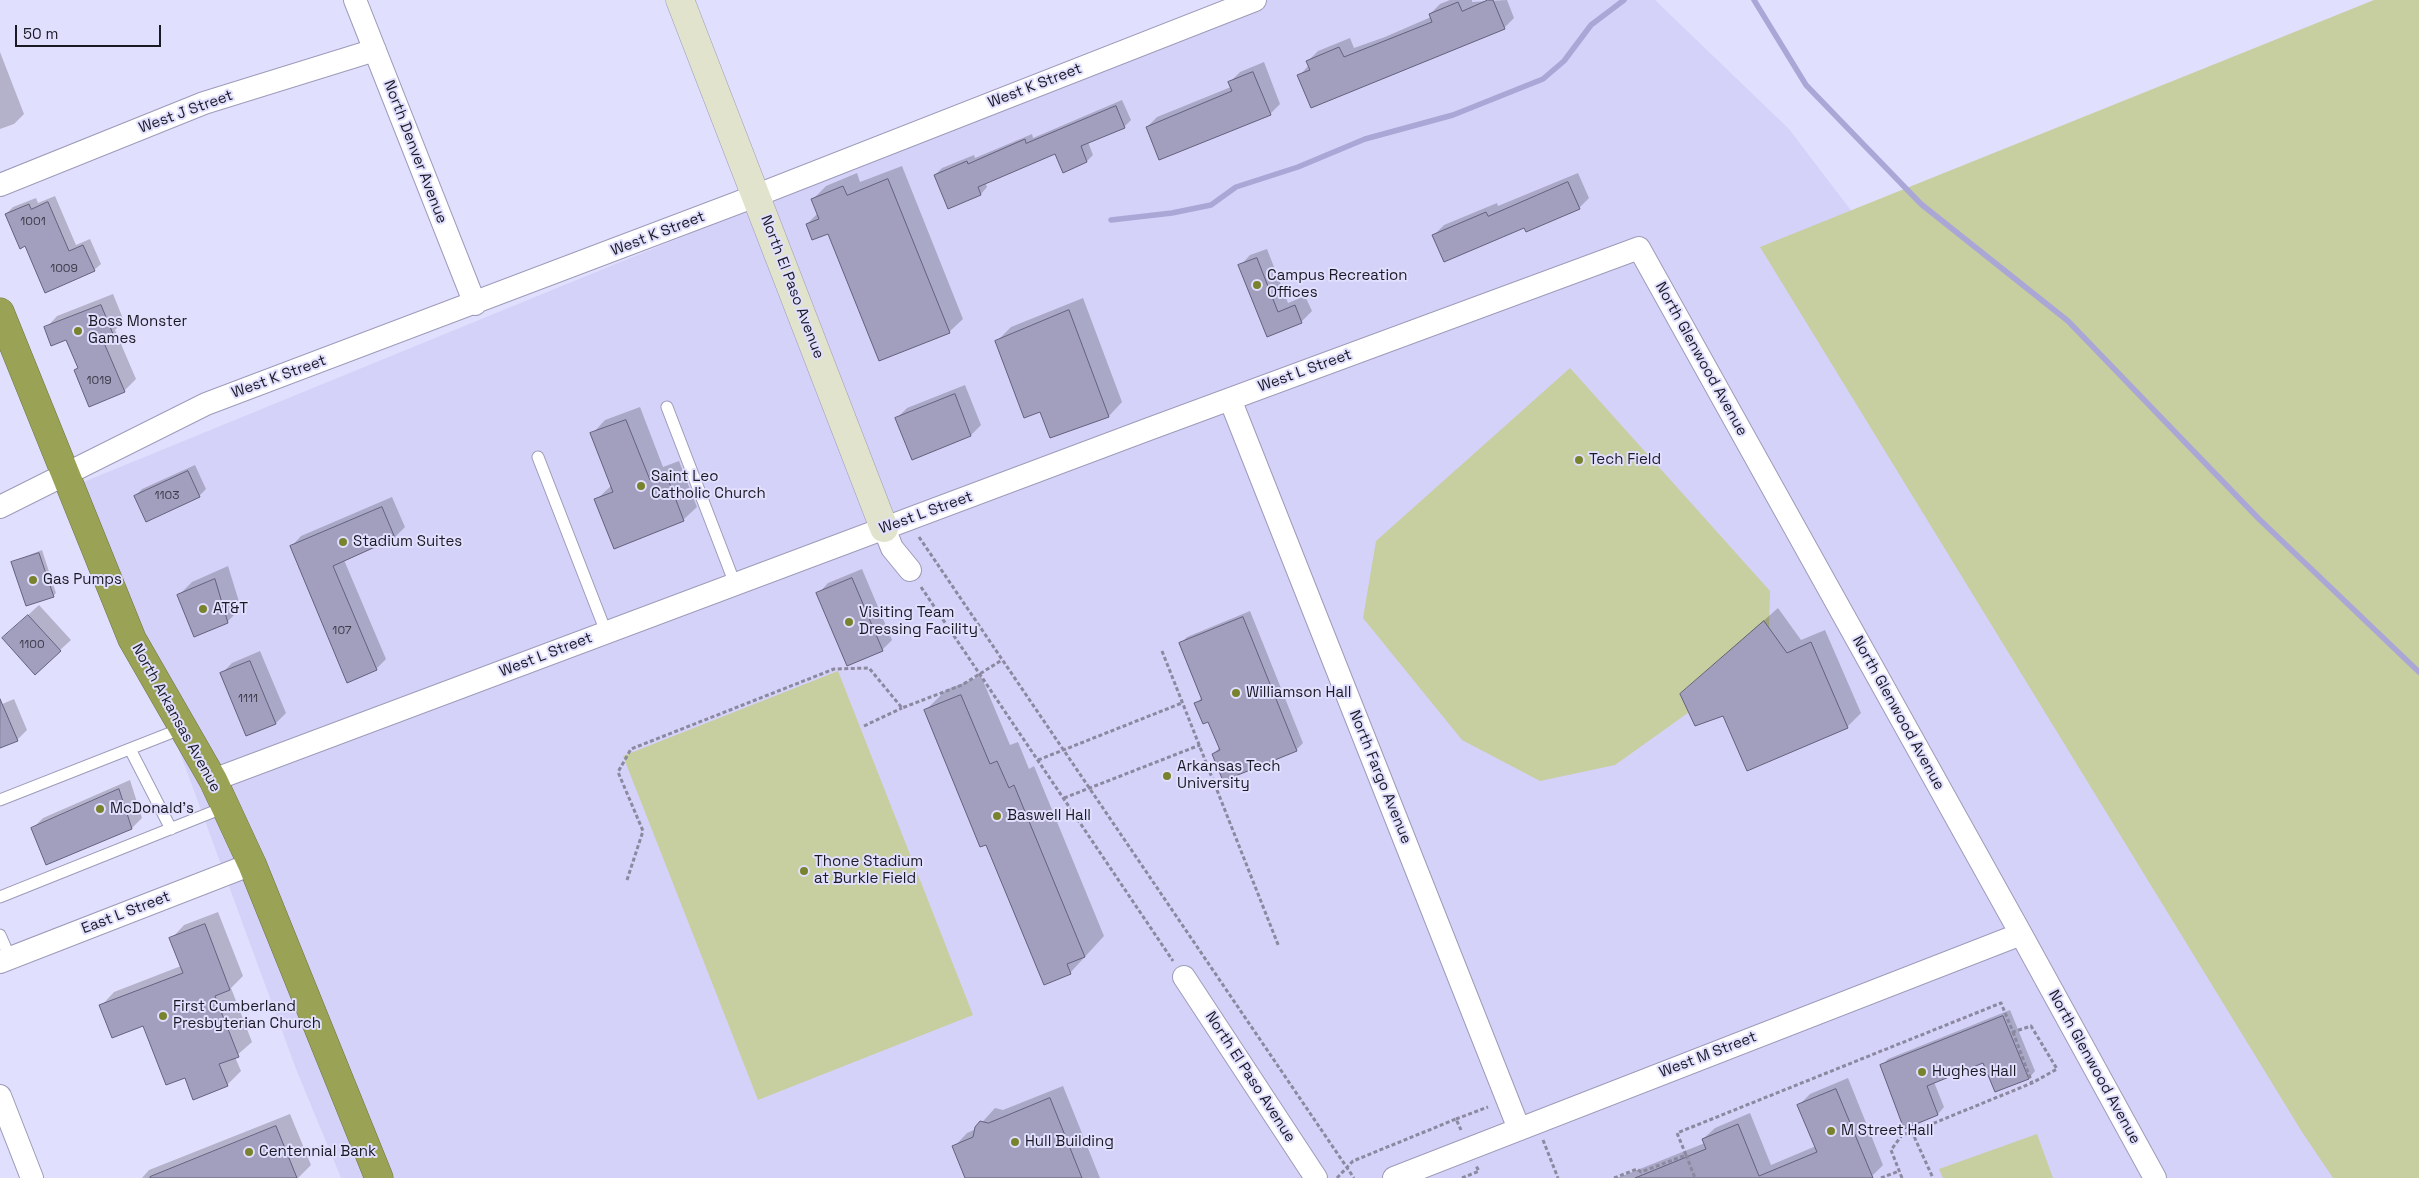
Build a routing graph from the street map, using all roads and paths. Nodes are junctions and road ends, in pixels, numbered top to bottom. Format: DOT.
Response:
graph roads {
  1 [pos="356,0"];
  2 [pos="680,0"];
  3 [pos="1255,0"];
  4 [pos="375,50"];
  5 [pos="0,185"];
  6 [pos="757,196"];
  7 [pos="1639,248"];
  8 [pos="475,304"];
  9 [pos="0,312"];
  10 [pos="1230,398"];
  11 [pos="667,407"];
  12 [pos="538,457"];
  13 [pos="64,473"];
  14 [pos="0,507"];
  15 [pos="896,524"];
  16 [pos="910,570"];
  17 [pos="735,584"];
  18 [pos="606,632"];
  19 [pos="1162,651"];
  20 [pos="1002,660"];
  21 [pos="980,674"];
  22 [pos="1182,704"];
  23 [pos="902,708"];
  24 [pos="864,726"];
  25 [pos="183,728"];
  26 [pos="1200,745"];
  27 [pos="130,749"];
  28 [pos="1063,750"];
  29 [pos="1038,760"];
  30 [pos="213,780"];
  31 [pos="1089,788"];
  32 [pos="1064,798"];
  33 [pos="0,800"];
  34 [pos="225,808"];
  35 [pos="171,829"];
  36 [pos="252,864"];
  37 [pos="627,880"];
  38 [pos="0,897"];
  39 [pos="2021,934"];
  40 [pos="0,935"];
  41 [pos="1279,947"];
  42 [pos="5,960"];
  43 [pos="1184,977"];
  44 [pos="2013,1032"];
  45 [pos="2032,1083"];
  46 [pos="0,1096"];
  47 [pos="1519,1128"];
  48 [pos="1912,1132"];
  49 [pos="1686,1155"];
  50 [pos="1899,1171"];
  51 [pos="32,1178"];
  52 [pos="379,1178"];
  53 [pos="1316,1178"];
  54 [pos="1354,1178"];
  55 [pos="1394,1178"];
  56 [pos="1614,1178"];
  57 [pos="1695,1178"];
  58 [pos="1881,1178"];
  59 [pos="1902,1178"];
  60 [pos="1933,1178"];
  61 [pos="2155,1178"];
  1 -- 4 [label="street, North Denver Avenue"];
  2 -- 6 [label="street, North El Paso Avenue"];
  3 -- 6 [label="street, West K Street"];
  4 -- 5 [label="street, West J Street"];
  4 -- 8 [label="street, North Denver Avenue"];
  6 -- 8 [label="street, West K Street"];
  6 -- 15 [label="street, North El Paso Avenue"];
  7 -- 10 [label="street, West L Street"];
  7 -- 39 [label="street, North Glenwood Avenue"];
  8 -- 13 [label="street, West K Street"];
  9 -- 13 [label="highway, North Arkansas Avenue"];
  10 -- 15 [label="street, West L Street"];
  10 -- 47 [label="street, North Fargo Avenue"];
  11 -- 17 [label="lane"];
  12 -- 18 [label="lane"];
  13 -- 14 [label="street, West K Street"];
  13 -- 25 [label="highway, North Arkansas Avenue"];
  15 -- 16 [label="street, North El Paso Avenue"];
  15 -- 17 [label="street, West L Street"];
  15 -- 20 [label="path"];
  16 -- 21 [label="path"];
  17 -- 18 [label="street, West L Street"];
  18 -- 30 [label="street, West L Street"];
  19 -- 22 [label="path"];
  20 -- 21 [label="path"];
  20 -- 28 [label="path"];
  21 -- 23 [label="path"];
  21 -- 29 [label="path"];
  22 -- 26 [label="path"];
  22 -- 28 [label="path"];
  23 -- 24 [label="path"];
  23 -- 37 [label="path"];
  25 -- 27 [label="lane"];
  25 -- 30 [label="highway, North Arkansas Avenue"];
  26 -- 31 [label="path"];
  26 -- 41 [label="path"];
  27 -- 33 [label="lane"];
  27 -- 35 [label="lane"];
  28 -- 29 [label="path"];
  28 -- 31 [label="path"];
  29 -- 32 [label="path"];
  30 -- 34 [label="highway, North Arkansas Avenue"];
  31 -- 32 [label="path"];
  31 -- 54 [label="path"];
  32 -- 43 [label="path"];
  34 -- 35 [label="lane"];
  34 -- 36 [label="highway, North Arkansas Avenue"];
  35 -- 38 [label="lane"];
  36 -- 42 [label="street, East L Street"];
  36 -- 52 [label="highway, North Arkansas Avenue"];
  39 -- 47 [label="street, West M Street"];
  39 -- 61 [label="street, North Glenwood Avenue"];
  40 -- 42 [label="lane"];
  43 -- 53 [label="street, North El Paso Avenue"];
  44 -- 45 [label="path"];
  44 -- 45 [label="path"];
  44 -- 49 [label="path"];
  45 -- 48 [label="path"];
  46 -- 51 [label="street"];
  47 -- 55 [label="street, West M Street"];
  48 -- 50 [label="path"];
  48 -- 60 [label="path"];
  49 -- 56 [label="path"];
  49 -- 57 [label="path"];
  50 -- 58 [label="path"];
  50 -- 59 [label="path"];
}
